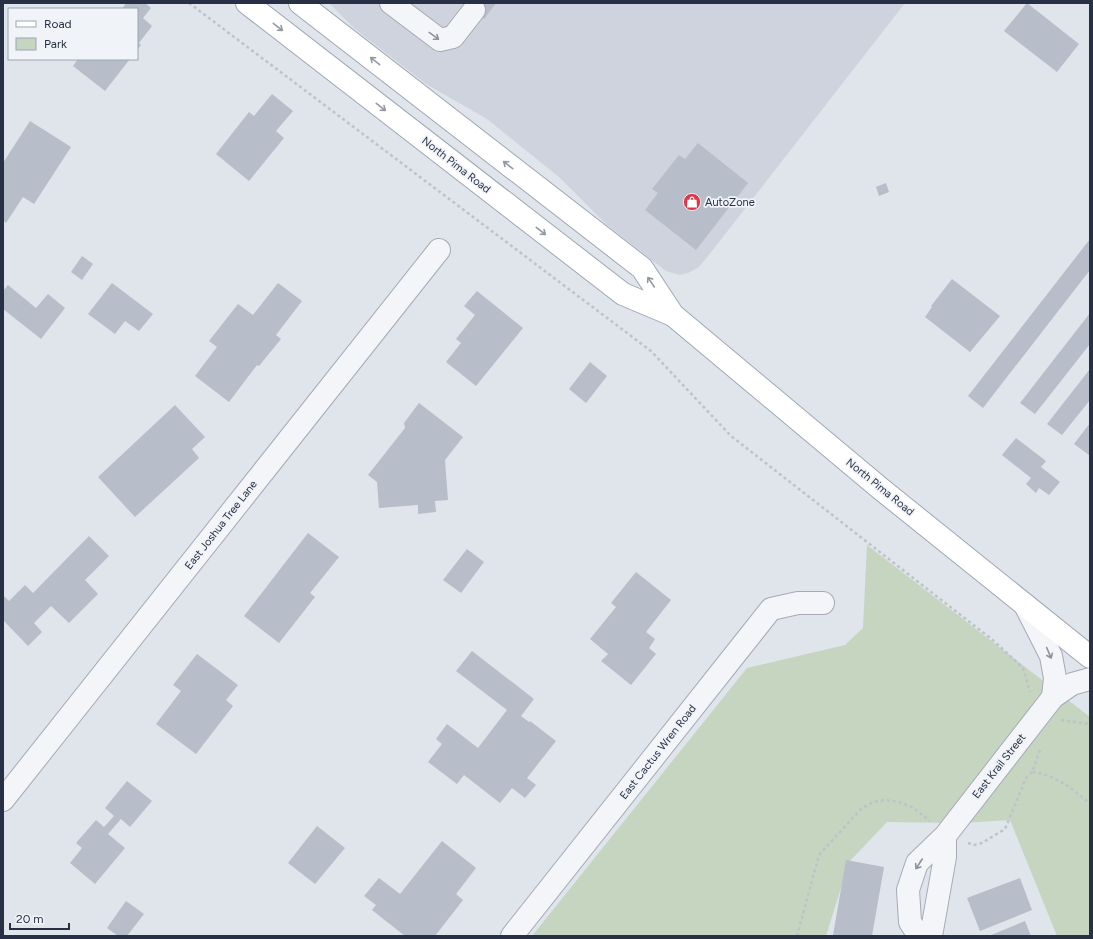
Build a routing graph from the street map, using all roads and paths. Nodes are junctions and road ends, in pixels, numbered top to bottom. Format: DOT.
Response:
graph roads {
  1 [pos="189,3"];
  2 [pos="247,3"];
  3 [pos="300,3"];
  4 [pos="401,6"];
  5 [pos="474,10"];
  6 [pos="439,250"];
  7 [pos="673,315"];
  8 [pos="823,603"];
  9 [pos="1025,605"];
  10 [pos="1090,657"];
  11 [pos="1090,679"];
  12 [pos="1048,703"];
  13 [pos="1090,724"];
  14 [pos="1037,744"];
  15 [pos="1032,772"];
  16 [pos="3,800"];
  17 [pos="1090,804"];
  18 [pos="929,820"];
  19 [pos="945,836"];
  20 [pos="968,843"];
  21 [pos="512,936"];
  22 [pos="797,936"];
  23 [pos="919,936"];
  24 [pos="931,936"];
  1 -- 12 [label="path"];
  2 -- 7 [label="main road, North Pima Road, one-way"];
  7 -- 3 [label="main road, North Pima Road, one-way"];
  4 -- 5 [label="street, one-way"];
  6 -- 16 [label="street, East Joshua Tree Lane"];
  7 -- 9 [label="main road, North Pima Road"];
  8 -- 21 [label="street, East Cactus Wren Road"];
  9 -- 10 [label="main road, North Pima Road"];
  9 -- 12 [label="street, one-way"];
  11 -- 12 [label="street, East Krail Street"];
  12 -- 13 [label="path"];
  12 -- 19 [label="street, East Krail Street"];
  14 -- 15 [label="path"];
  15 -- 17 [label="path"];
  15 -- 20 [label="path"];
  18 -- 22 [label="path"];
  19 -- 23 [label="street, East Krail Street, one-way"];
  19 -- 24 [label="street"];
}
